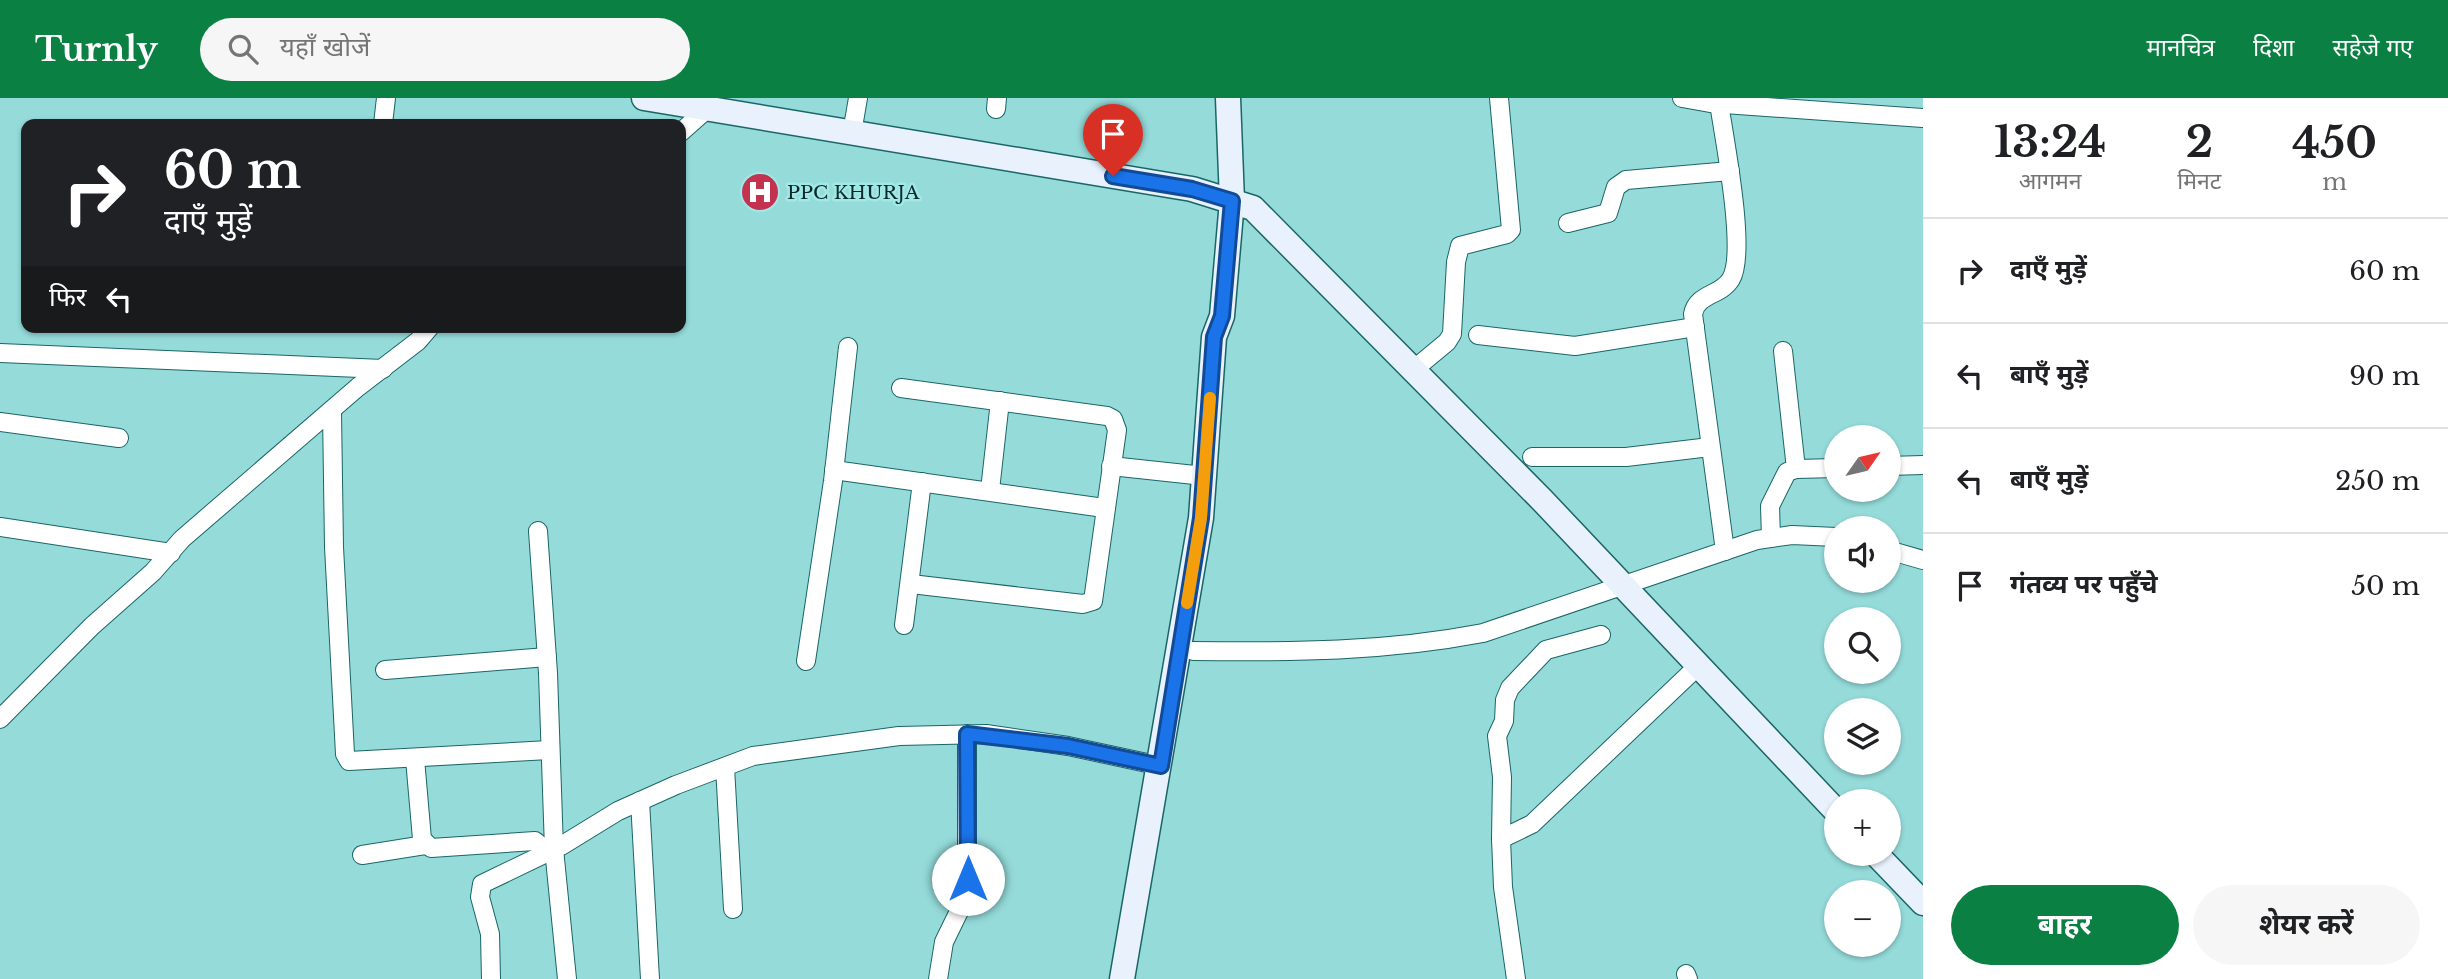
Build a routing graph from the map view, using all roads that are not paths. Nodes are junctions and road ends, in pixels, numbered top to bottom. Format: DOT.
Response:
graph roads {
  1 [pos="386,98"];
  2 [pos="644,98"];
  3 [pos="858,98"];
  4 [pos="1228,98"];
  5 [pos="1499,98"];
  6 [pos="1682,98"];
  7 [pos="1718,103"];
  8 [pos="721,106"];
  9 [pos="1923,118"];
  10 [pos="384,119"];
  11 [pos="686,129"];
  12 [pos="852,132"];
  13 [pos="1730,172"];
  14 [pos="1232,201"];
  15 [pos="1568,223"];
  16 [pos="1222,316"];
  17 [pos="1695,327"];
  18 [pos="425,333"];
  19 [pos="1478,335"];
  20 [pos="848,346"];
  21 [pos="1783,351"];
  22 [pos="0,353"];
  23 [pos="383,369"];
  24 [pos="1412,371"];
  25 [pos="901,388"];
  26 [pos="1000,401"];
  27 [pos="332,412"];
  28 [pos="0,422"];
  29 [pos="119,438"];
  30 [pos="1710,447"];
  31 [pos="1532,457"];
  32 [pos="1923,465"];
  33 [pos="1111,466"];
  34 [pos="1901,466"];
  35 [pos="1824,468"];
  36 [pos="1796,469"];
  37 [pos="834,470"];
  38 [pos="1204,476"];
  39 [pos="922,482"];
  40 [pos="990,490"];
  41 [pos="1104,508"];
  42 [pos="0,527"];
  43 [pos="538,531"];
  44 [pos="1824,536"];
  45 [pos="1771,538"];
  46 [pos="1725,551"];
  47 [pos="171,553"];
  48 [pos="1901,554"];
  49 [pos="1923,560"];
  50 [pos="911,584"];
  51 [pos="1623,586"];
  52 [pos="904,625"];
  53 [pos="1601,635"];
  54 [pos="1194,651"];
  55 [pos="547,657"];
  56 [pos="806,661"];
  57 [pos="1699,666"];
  58 [pos="385,670"];
  59 [pos="0,719"];
  60 [pos="967,734"];
  61 [pos="549,750"];
  62 [pos="415,759"];
  63 [pos="725,766"];
  64 [pos="1161,766"];
  65 [pos="1824,798"];
  66 [pos="640,801"];
  67 [pos="1501,839"];
  68 [pos="425,845"];
  69 [pos="551,850"];
  70 [pos="362,855"];
  71 [pos="1888,866"];
  72 [pos="1923,903"];
  73 [pos="733,909"];
  74 [pos="491,979"];
  75 [pos="567,979"];
  76 [pos="650,979"];
  77 [pos="939,979"];
  78 [pos="1122,979"];
  79 [pos="1136,979"];
  80 [pos="1516,979"];
  1 -- 10 [label="street"];
  2 -- 8 [label="street"];
  3 -- 12 [label="street"];
  4 -- 14 [label="street"];
  5 -- 24 [label="street"];
  6 -- 7 [label="street"];
  7 -- 9 [label="street"];
  7 -- 13 [label="street"];
  8 -- 11 [label="street"];
  8 -- 12 [label="street"];
  12 -- 14 [label="street"];
  13 -- 15 [label="street"];
  13 -- 17 [label="street"];
  14 -- 16 [label="street"];
  14 -- 24 [label="street"];
  16 -- 38 [label="street"];
  16 -- 54 [label="street"];
  17 -- 19 [label="street"];
  17 -- 30 [label="street"];
  18 -- 23 [label="street"];
  20 -- 37 [label="street"];
  21 -- 36 [label="street"];
  22 -- 23 [label="street"];
  23 -- 27 [label="street"];
  24 -- 51 [label="street"];
  25 -- 26 [label="street"];
  26 -- 33 [label="street"];
  26 -- 40 [label="street"];
  27 -- 47 [label="street"];
  27 -- 62 [label="street"];
  28 -- 29 [label="street"];
  30 -- 31 [label="street"];
  30 -- 46 [label="street"];
  32 -- 34 [label="street"];
  33 -- 38 [label="street"];
  33 -- 41 [label="street"];
  35 -- 36 [label="street"];
  36 -- 45 [label="street"];
  37 -- 39 [label="street"];
  37 -- 56 [label="street"];
  38 -- 64 [label="street"];
  39 -- 40 [label="street"];
  39 -- 50 [label="street"];
  40 -- 41 [label="street"];
  41 -- 50 [label="street"];
  42 -- 47 [label="street"];
  43 -- 55 [label="street"];
  44 -- 45 [label="street"];
  45 -- 46 [label="street"];
  46 -- 51 [label="street"];
  47 -- 59 [label="street"];
  48 -- 49 [label="street"];
  50 -- 52 [label="street"];
  51 -- 54 [label="street"];
  51 -- 57 [label="street"];
  53 -- 67 [label="street"];
  54 -- 79 [label="street"];
  55 -- 58 [label="street"];
  55 -- 61 [label="street"];
  57 -- 65 [label="street"];
  57 -- 67 [label="street"];
  60 -- 63 [label="street"];
  60 -- 64 [label="street"];
  60 -- 77 [label="street"];
  61 -- 62 [label="street"];
  61 -- 69 [label="street"];
  62 -- 68 [label="street"];
  63 -- 66 [label="street"];
  63 -- 73 [label="street"];
  64 -- 78 [label="street"];
  66 -- 69 [label="street"];
  66 -- 76 [label="street"];
  67 -- 80 [label="street"];
  68 -- 69 [label="street"];
  68 -- 70 [label="street"];
  69 -- 74 [label="street"];
  69 -- 75 [label="street"];
  71 -- 72 [label="street"];
}
